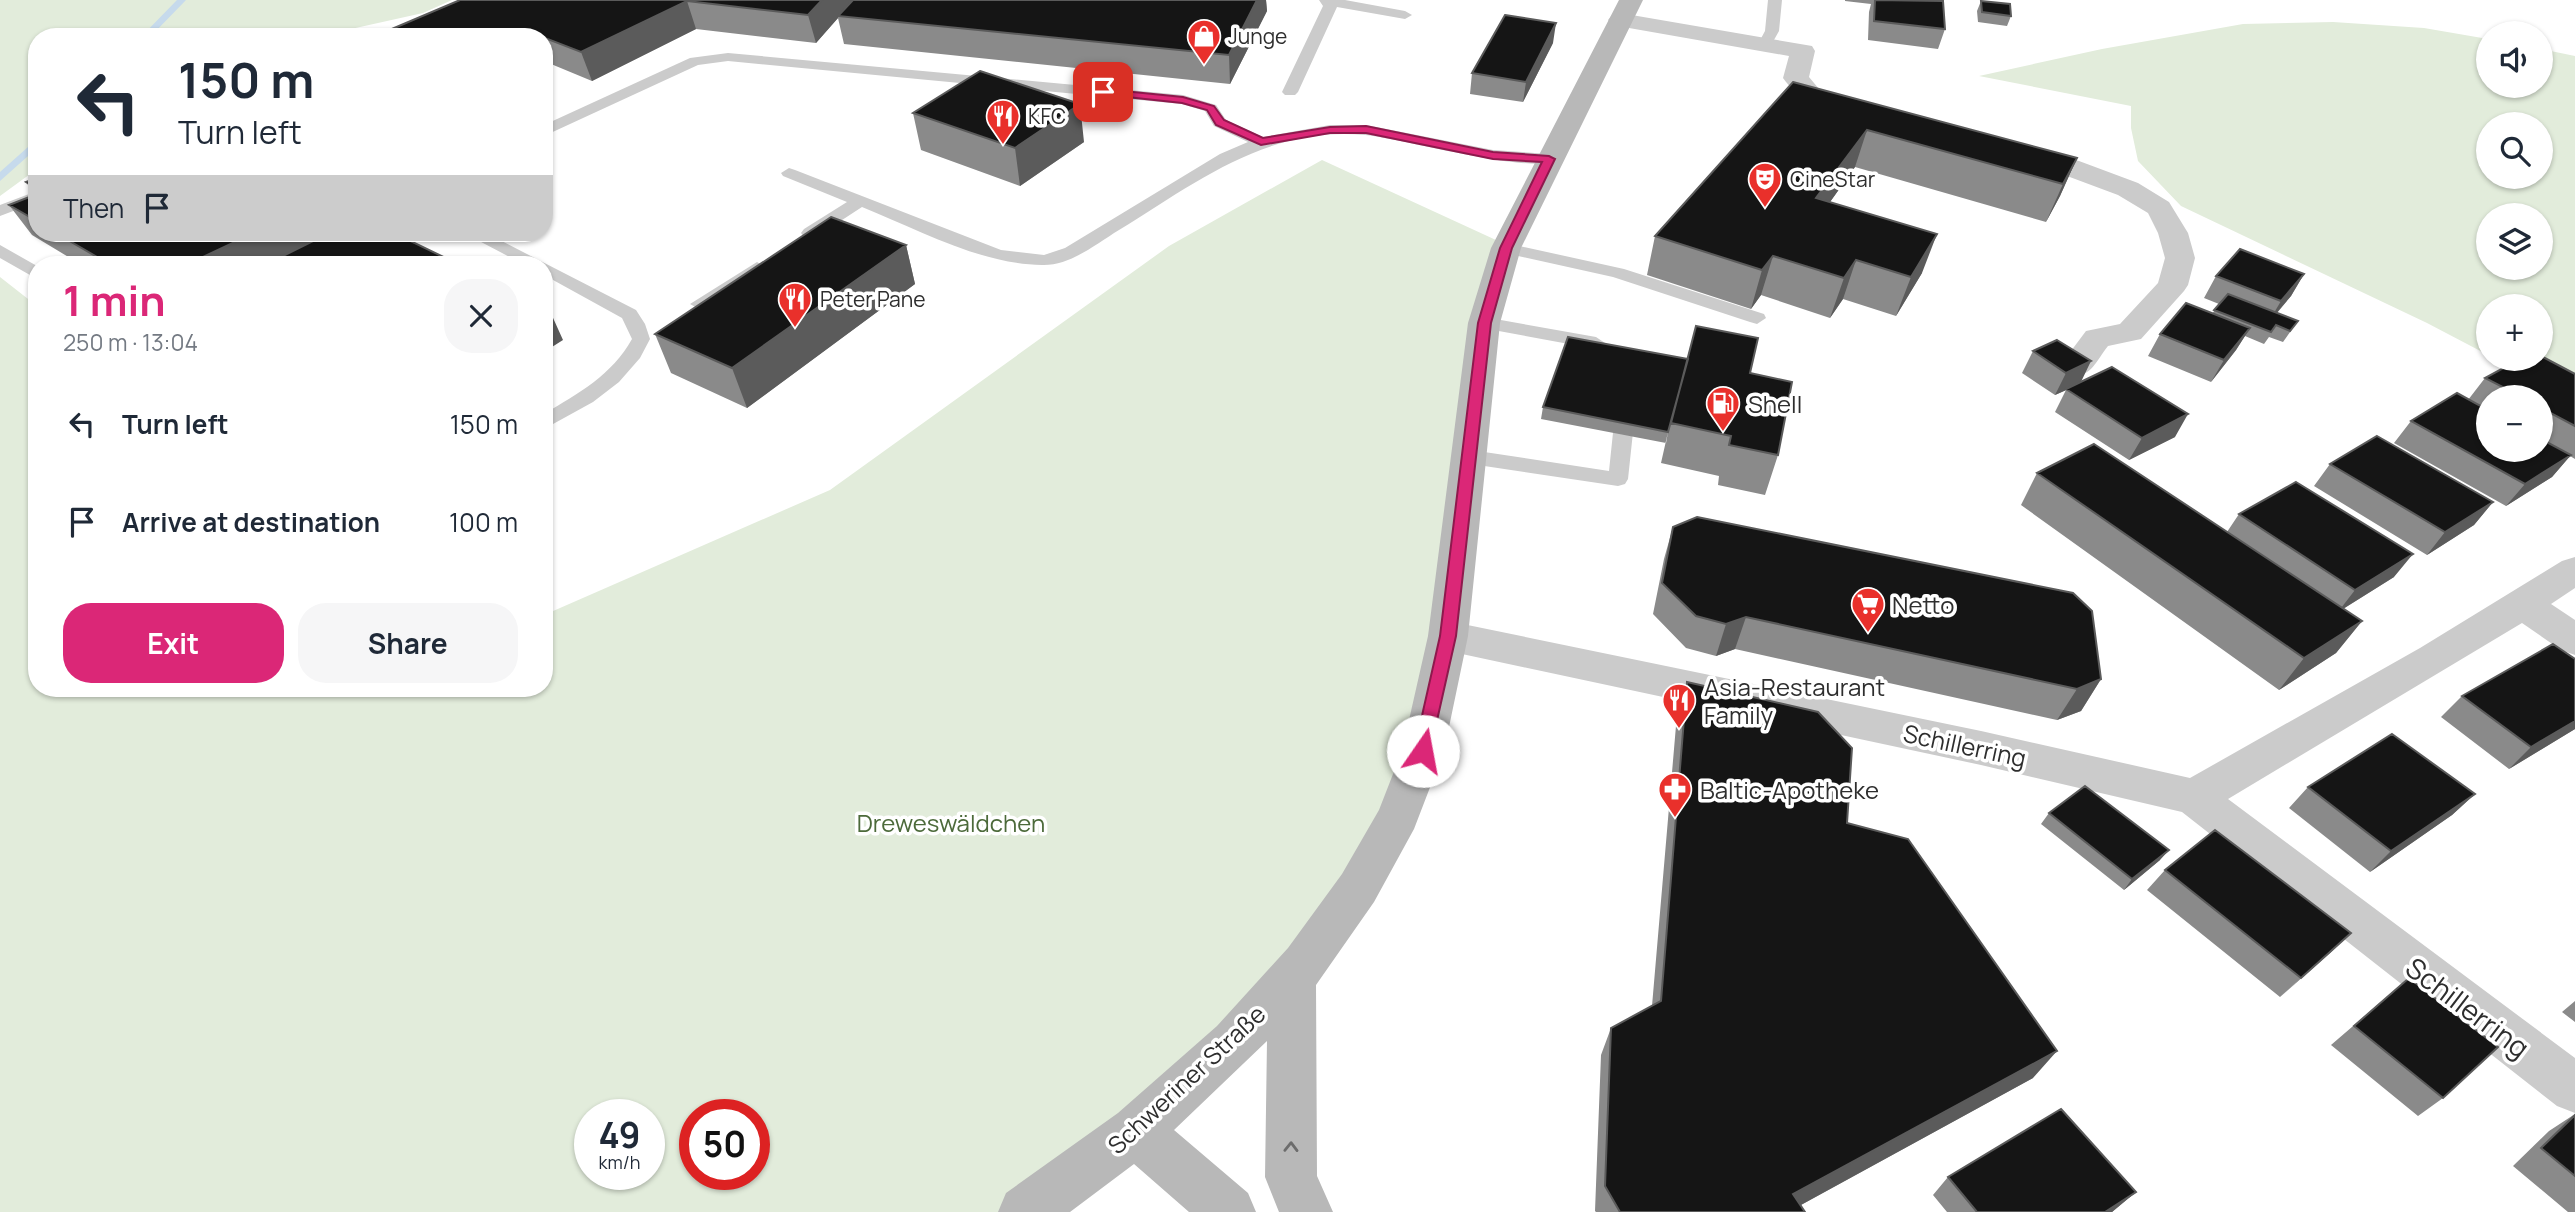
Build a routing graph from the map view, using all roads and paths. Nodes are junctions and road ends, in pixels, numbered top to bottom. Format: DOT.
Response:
graph roads {
  1 [pos="1327,0"];
  2 [pos="1776,0"];
  3 [pos="1626,10"];
  4 [pos="1405,15"];
  5 [pos="1765,44"];
  6 [pos="1290,92"];
  7 [pos="1873,116"];
  8 [pos="553,127"];
  9 [pos="1261,142"];
  10 [pos="1991,147"];
  11 [pos="1549,159"];
  12 [pos="789,173"];
  13 [pos="28,199"];
  14 [pos="860,201"];
  15 [pos="0,211"];
  16 [pos="491,242"];
  17 [pos="791,245"];
  18 [pos="1506,248"];
  19 [pos="0,250"];
  20 [pos="520,256"];
  21 [pos="768,260"];
  22 [pos="28,268"];
  23 [pos="553,273"];
  24 [pos="699,304"];
  25 [pos="1757,318"];
  26 [pos="1484,323"];
  27 [pos="1618,347"];
  28 [pos="2075,367"];
  29 [pos="1627,388"];
  30 [pos="553,418"];
  31 [pos="1471,457"];
  32 [pos="2575,570"];
  33 [pos="2523,605"];
  34 [pos="1448,636"];
  35 [pos="2575,639"];
  36 [pos="2194,797"];
  37 [pos="1292,977"];
  38 [pos="2575,1089"];
  39 [pos="1136,1131"];
  40 [pos="1025,1212"];
  41 [pos="1229,1212"];
  42 [pos="1306,1212"];
  1 -- 4 [label="lane"];
  1 -- 6 [label="lane"];
  2 -- 5 [label="lane"];
  3 -- 5 [label="street, Schweriner Straße"];
  3 -- 11 [label="main road, Schweriner Straße"];
  5 -- 7 [label="street, Schweriner Straße"];
  8 -- 9 [label="lane"];
  9 -- 11 [label="lane"];
  9 -- 14 [label="lane"];
  10 -- 28 [label="street"];
  11 -- 18 [label="main road, Schweriner Straße"];
  12 -- 14 [label="lane"];
  13 -- 15 [label="lane"];
  14 -- 17 [label="lane"];
  16 -- 20 [label="lane"];
  18 -- 25 [label="lane"];
  18 -- 26 [label="main road, Schweriner Straße"];
  19 -- 22 [label="lane"];
  21 -- 24 [label="lane"];
  23 -- 30 [label="lane"];
  26 -- 27 [label="lane"];
  26 -- 31 [label="main road, Schweriner Straße"];
  29 -- 31 [label="lane"];
  31 -- 34 [label="main road, Schweriner Straße"];
  32 -- 33 [label="street"];
  33 -- 35 [label="street"];
  33 -- 36 [label="street"];
  34 -- 36 [label="street, Schillerring"];
  34 -- 37 [label="main road, Schweriner Straße"];
  36 -- 38 [label="street, Schillerring"];
  37 -- 39 [label="main road, Schweriner Straße"];
  42 -- 37 [label="main road, one-way"];
  39 -- 40 [label="main road, Schweriner Straße"];
  39 -- 41 [label="main road"];
}
